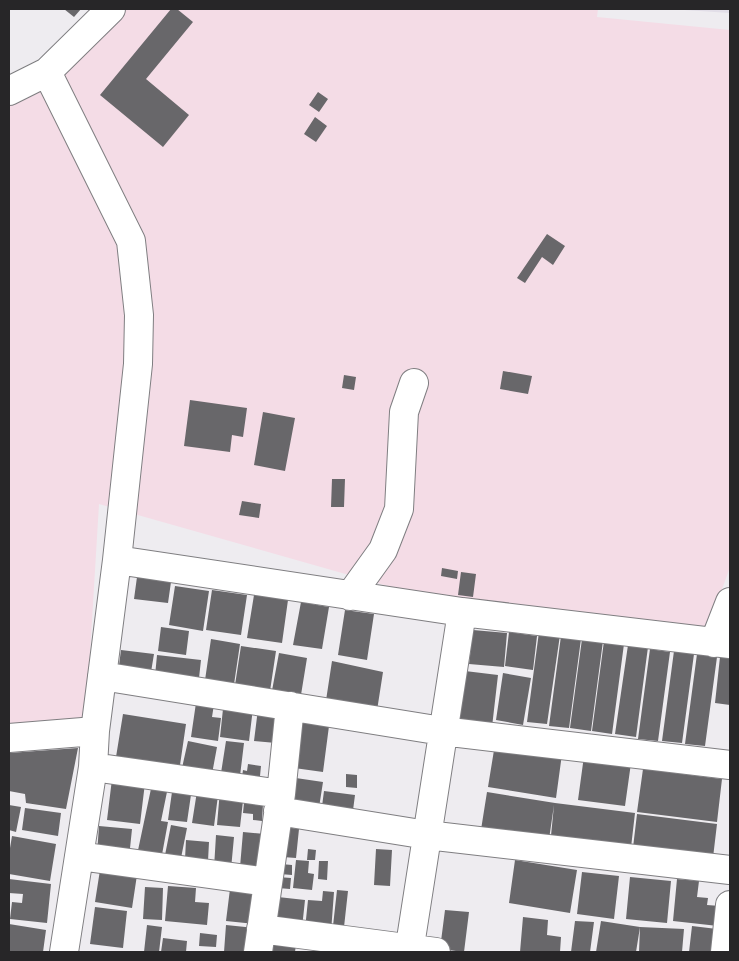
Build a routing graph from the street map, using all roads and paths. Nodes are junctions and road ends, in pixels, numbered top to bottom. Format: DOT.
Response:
graph roads {
  1 [pos="110,9"];
  2 [pos="47,72"];
  3 [pos="9,92"];
  4 [pos="414,384"];
  5 [pos="117,560"];
  6 [pos="350,596"];
  7 [pos="730,602"];
  8 [pos="462,612"];
  9 [pos="722,643"];
  10 [pos="102,676"];
  11 [pos="290,706"];
  12 [pos="95,731"];
  13 [pos="442,731"];
  14 [pos="9,738"];
  15 [pos="730,764"];
  16 [pos="93,767"];
  17 [pos="279,802"];
  18 [pos="427,836"];
  19 [pos="79,856"];
  20 [pos="730,870"];
  21 [pos="268,882"];
  22 [pos="730,905"];
  23 [pos="259,941"];
  24 [pos="418,951"];
  25 [pos="64,952"];
  26 [pos="725,952"];
  1 -- 2 [label="street"];
  2 -- 3 [label="street"];
  2 -- 5 [label="street"];
  4 -- 6 [label="street"];
  5 -- 6 [label="street"];
  5 -- 10 [label="street"];
  6 -- 8 [label="street"];
  7 -- 9 [label="street"];
  8 -- 9 [label="street"];
  8 -- 13 [label="street"];
  10 -- 11 [label="street"];
  10 -- 12 [label="street"];
  11 -- 13 [label="street"];
  11 -- 17 [label="street"];
  12 -- 14 [label="street"];
  12 -- 16 [label="street"];
  13 -- 15 [label="street"];
  13 -- 18 [label="street"];
  16 -- 17 [label="street"];
  16 -- 19 [label="street"];
  17 -- 18 [label="street"];
  17 -- 21 [label="street"];
  18 -- 20 [label="street"];
  18 -- 24 [label="street"];
  19 -- 21 [label="street"];
  19 -- 25 [label="street"];
  21 -- 23 [label="street"];
  22 -- 26 [label="street"];
  23 -- 24 [label="street"];
}
